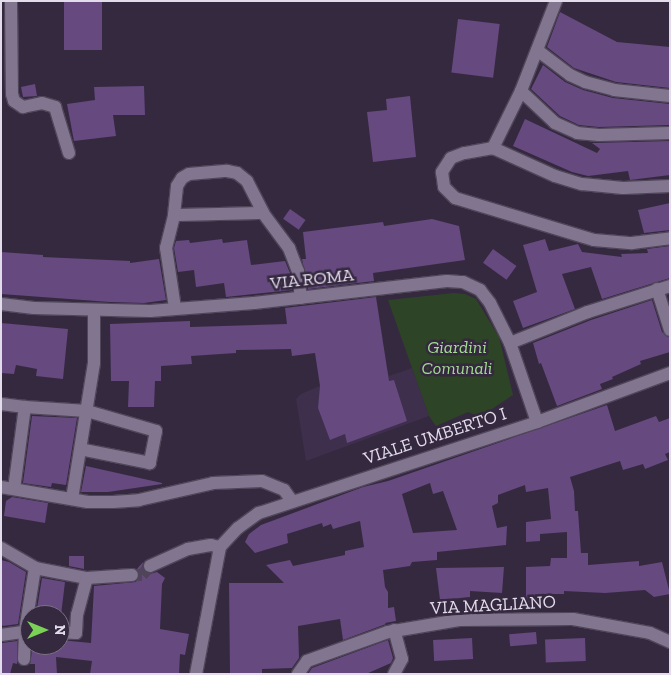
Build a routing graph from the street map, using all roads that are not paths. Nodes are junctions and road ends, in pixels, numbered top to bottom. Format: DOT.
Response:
graph roads {
  1 [pos="11,1"];
  2 [pos="556,1"];
  3 [pos="537,50"];
  4 [pos="521,91"];
  5 [pos="670,96"];
  6 [pos="670,133"];
  7 [pos="494,148"];
  8 [pos="69,153"];
  9 [pos="670,186"];
  10 [pos="263,213"];
  11 [pos="174,215"];
  12 [pos="670,238"];
  13 [pos="664,288"];
  14 [pos="300,298"];
  15 [pos="1,304"];
  16 [pos="175,308"];
  17 [pos="94,310"];
  18 [pos="669,325"];
  19 [pos="510,343"];
  20 [pos="670,373"];
  21 [pos="1,404"];
  22 [pos="25,406"];
  23 [pos="87,411"];
  24 [pos="537,422"];
  25 [pos="80,449"];
  26 [pos="7,488"];
  27 [pos="72,499"];
  28 [pos="292,501"];
  29 [pos="220,546"];
  30 [pos="1,548"];
  31 [pos="150,566"];
  32 [pos="34,568"];
  33 [pos="132,575"];
  34 [pos="87,578"];
  35 [pos="30,605"];
  36 [pos="394,630"];
  37 [pos="20,632"];
  38 [pos="70,633"];
  39 [pos="1,635"];
  40 [pos="670,642"];
  41 [pos="25,655"];
  42 [pos="24,659"];
  43 [pos="196,674"];
  44 [pos="298,674"];
  45 [pos="394,674"];
  1 -- 8 [label="street"];
  2 -- 3 [label="street"];
  3 -- 4 [label="street"];
  3 -- 5 [label="street"];
  4 -- 6 [label="street"];
  4 -- 7 [label="street"];
  7 -- 9 [label="street"];
  7 -- 12 [label="street"];
  10 -- 11 [label="street"];
  10 -- 11 [label="street"];
  10 -- 14 [label="street"];
  11 -- 16 [label="street"];
  13 -- 18 [label="street"];
  13 -- 19 [label="street"];
  14 -- 16 [label="street, VIA ROMA"];
  14 -- 19 [label="street, VIA ROMA"];
  15 -- 17 [label="street, VIA ROMA"];
  16 -- 17 [label="street, VIA ROMA"];
  17 -- 23 [label="street"];
  19 -- 24 [label="street, VIA ROMA"];
  20 -- 24 [label="street, VIALE UMBERTO I"];
  21 -- 22 [label="street"];
  22 -- 23 [label="street"];
  22 -- 26 [label="street"];
  23 -- 25 [label="street"];
  23 -- 25 [label="street"];
  24 -- 28 [label="street, VIALE UMBERTO I"];
  25 -- 27 [label="street"];
  26 -- 27 [label="street"];
  27 -- 28 [label="street"];
  28 -- 29 [label="street, VIALE UMBERTO I"];
  29 -- 31 [label="street"];
  29 -- 43 [label="street"];
  30 -- 32 [label="street"];
  32 -- 34 [label="street"];
  32 -- 35 [label="street"];
  33 -- 34 [label="street"];
  34 -- 38 [label="street"];
  36 -- 40 [label="street, VIA MAGLIANO"];
  36 -- 44 [label="street, VIA MAGLIANO"];
  36 -- 45 [label="street"];
  37 -- 39 [label="street"];
  41 -- 42 [label="street"];
}
